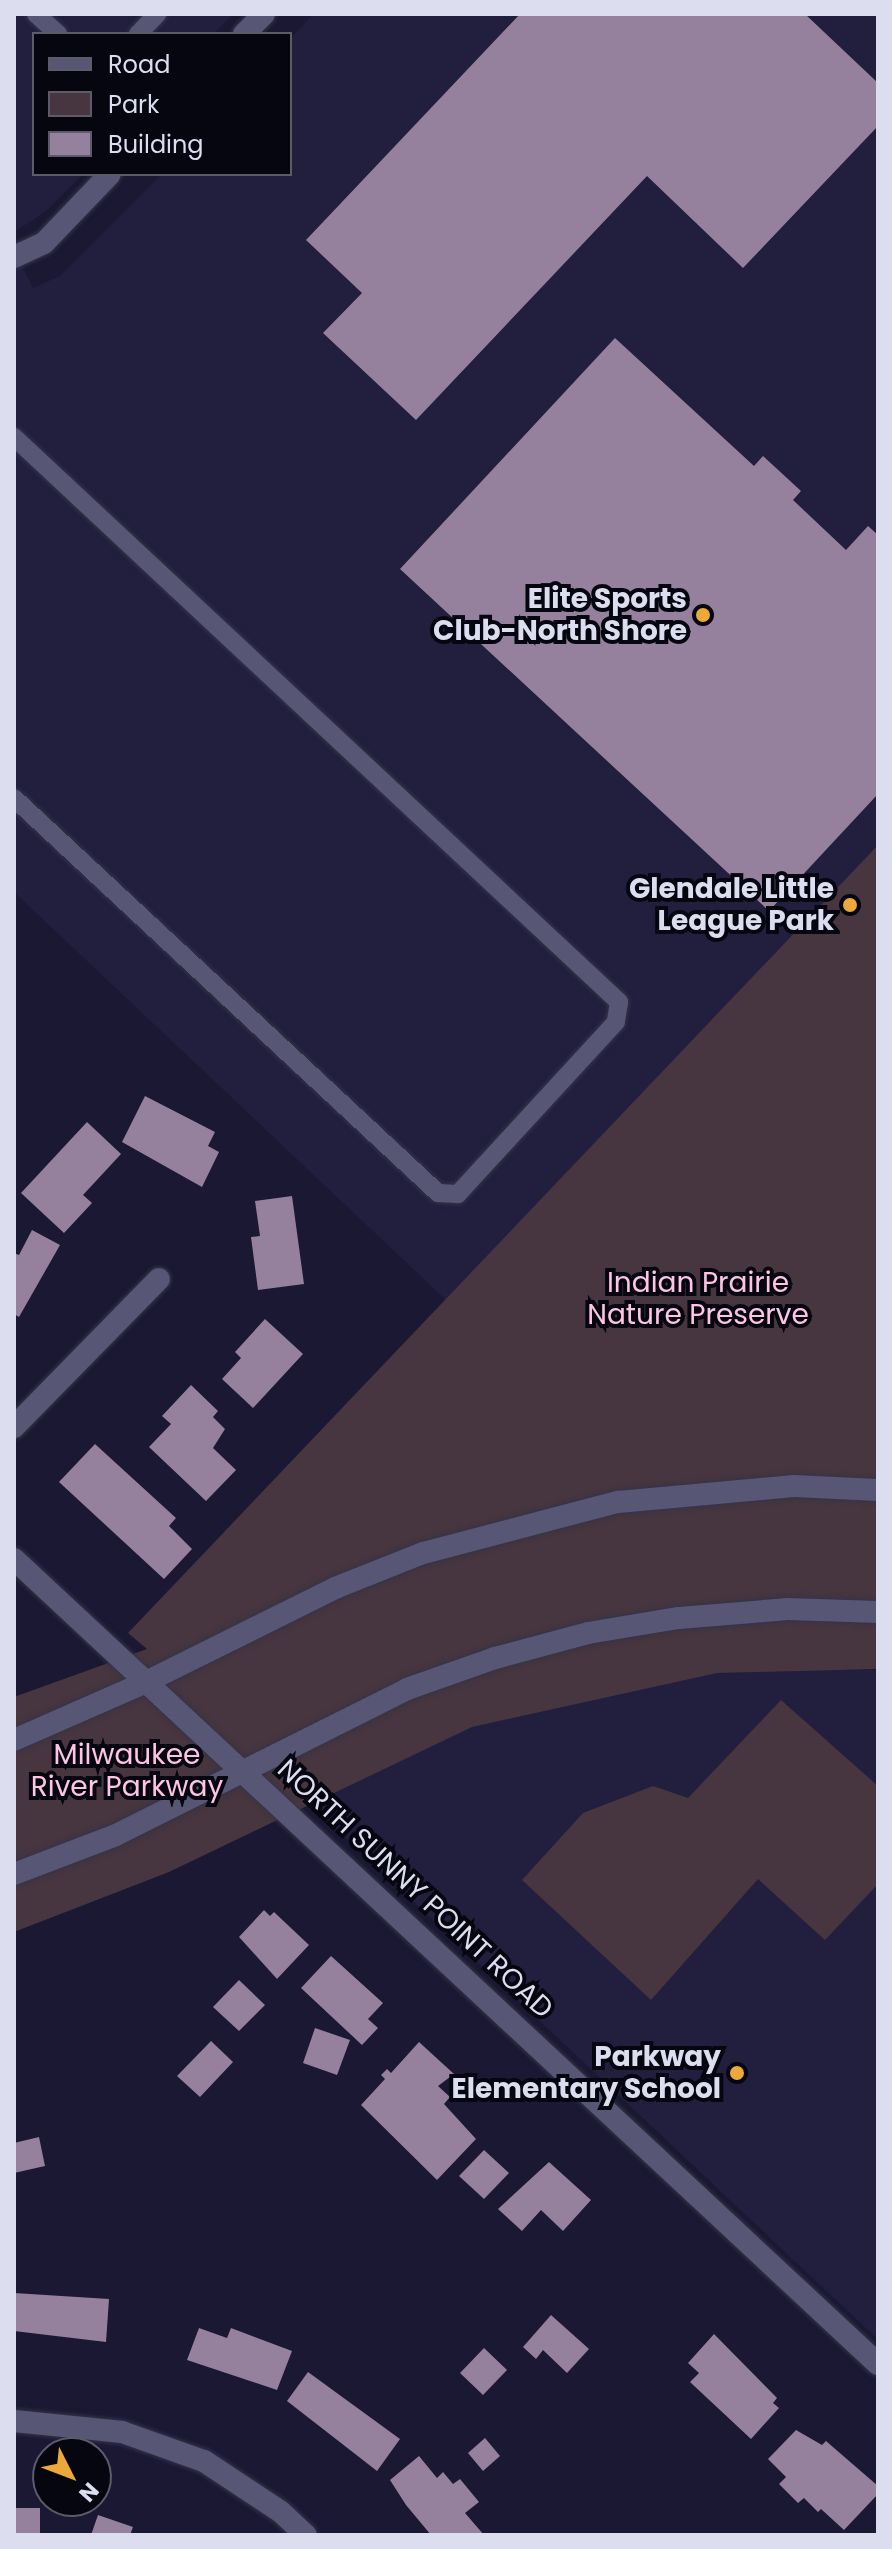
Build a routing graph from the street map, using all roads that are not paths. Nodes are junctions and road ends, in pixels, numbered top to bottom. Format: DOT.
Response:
graph roads {
  1 [pos="36,14"];
  2 [pos="157,14"];
  3 [pos="264,14"];
  4 [pos="56,32"];
  5 [pos="140,32"];
  6 [pos="246,32"];
  7 [pos="108,176"];
  8 [pos="14,257"];
  9 [pos="14,437"];
  10 [pos="14,798"];
  11 [pos="159,1279"];
  12 [pos="14,1427"];
  13 [pos="878,1490"];
  14 [pos="14,1559"];
  15 [pos="878,1612"];
  16 [pos="146,1682"];
  17 [pos="14,1740"];
  18 [pos="244,1771"];
  19 [pos="14,1874"];
  20 [pos="878,2364"];
  21 [pos="14,2421"];
  22 [pos="306,2535"];
  1 -- 4 [label="lane"];
  2 -- 5 [label="lane"];
  3 -- 6 [label="street"];
  7 -- 8 [label="street"];
  9 -- 10 [label="lane"];
  11 -- 12 [label="street"];
  13 -- 16 [label="street"];
  14 -- 16 [label="street, NORTH SUNNY POINT ROAD"];
  15 -- 18 [label="street"];
  16 -- 17 [label="street"];
  16 -- 18 [label="street, NORTH SUNNY POINT ROAD"];
  18 -- 19 [label="street"];
  18 -- 20 [label="street, NORTH SUNNY POINT ROAD"];
  21 -- 22 [label="street"];
}
